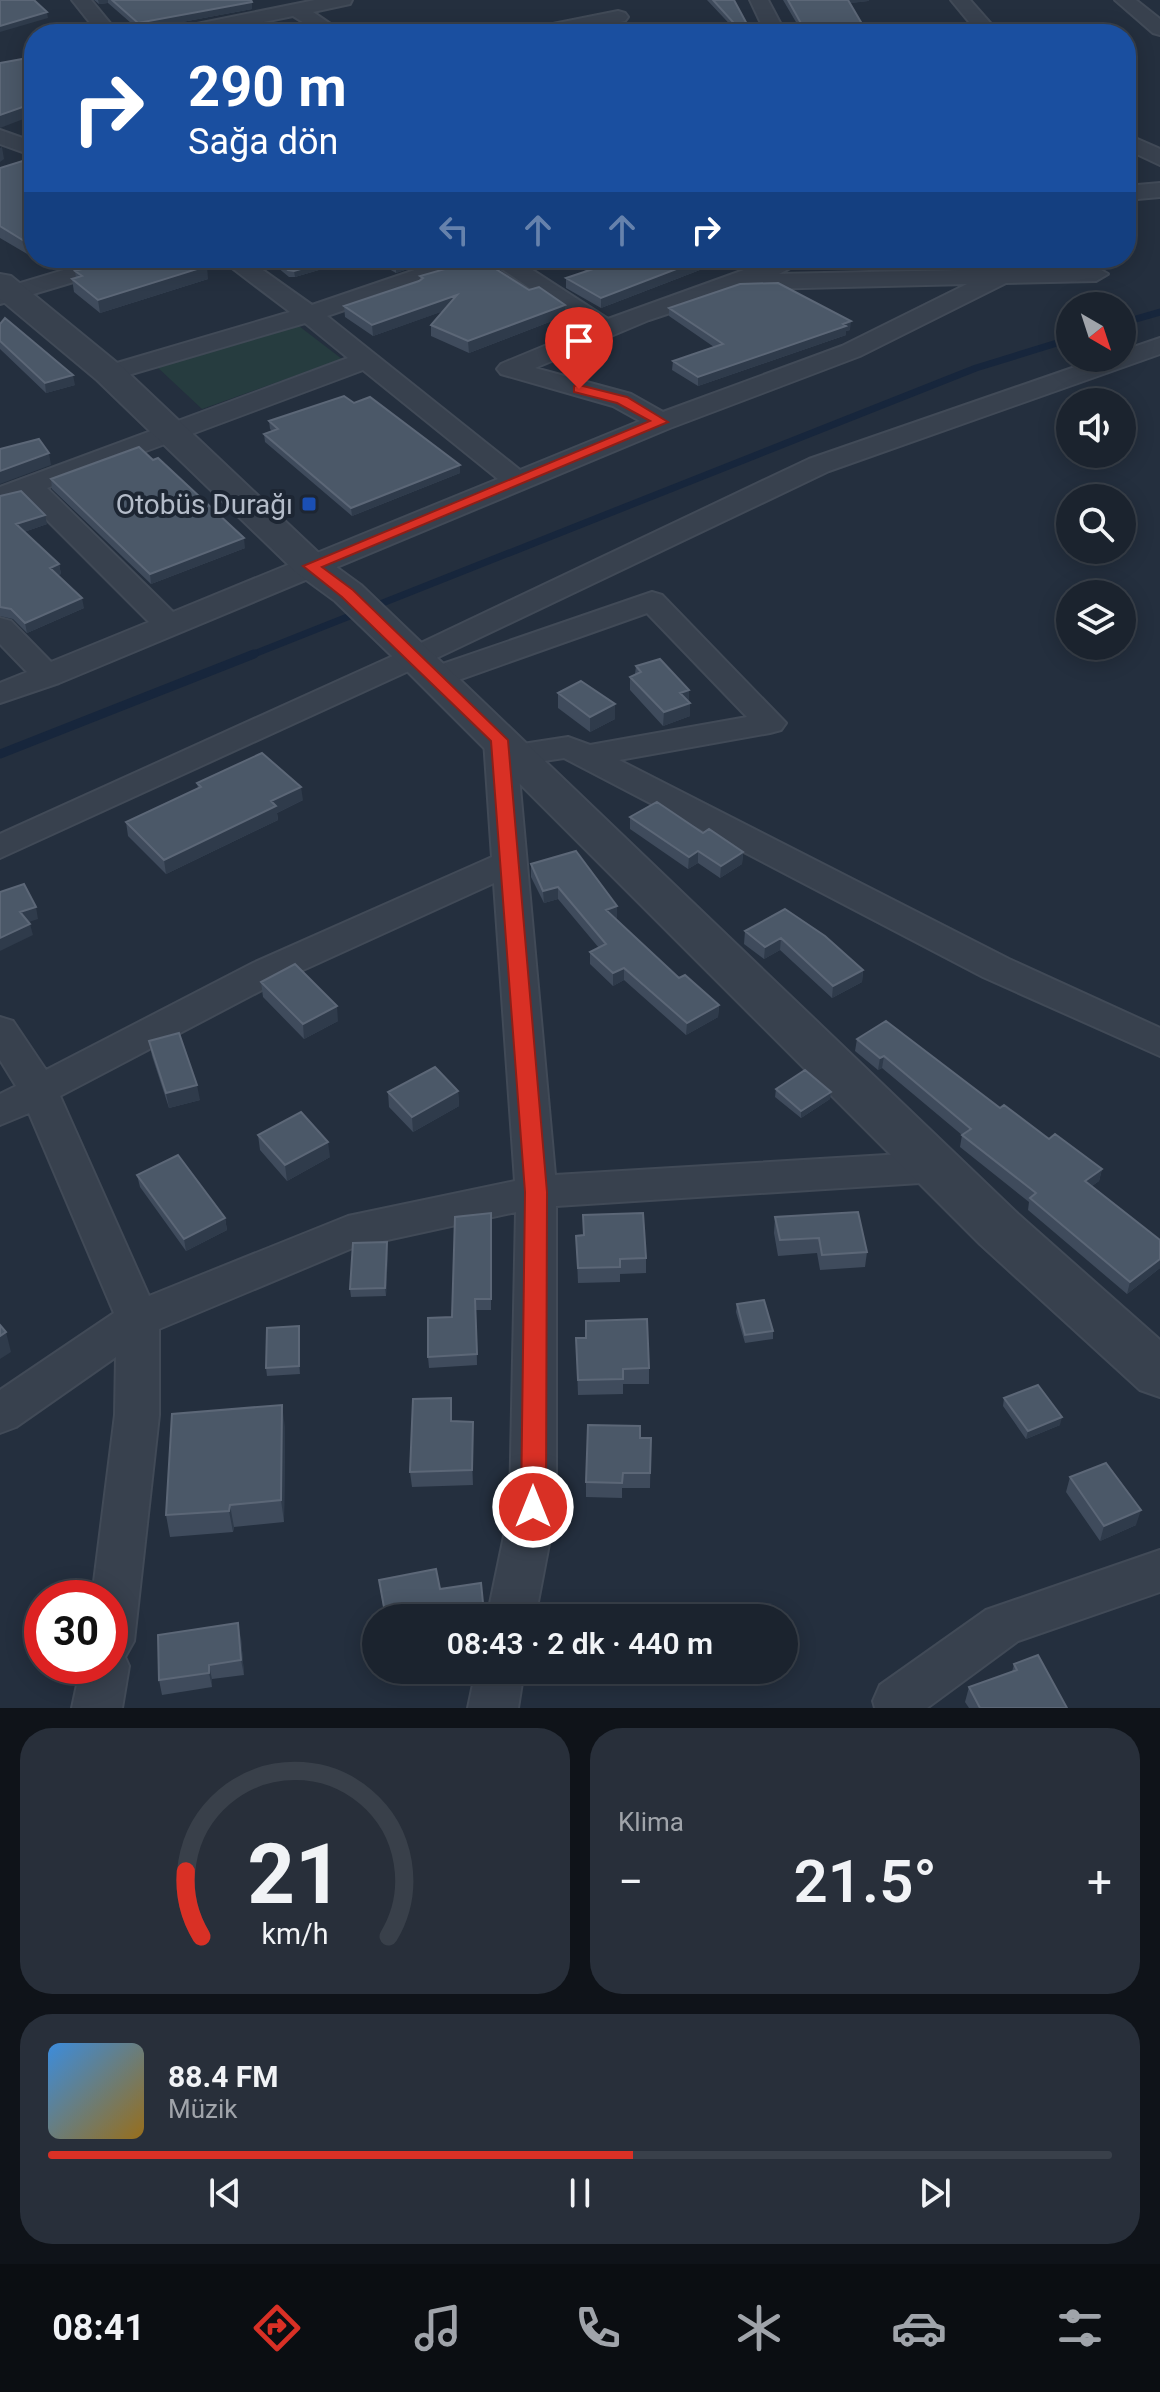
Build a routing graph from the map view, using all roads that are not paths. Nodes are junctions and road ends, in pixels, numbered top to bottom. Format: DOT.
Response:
graph roads {
  1 [pos="81,0"];
  2 [pos="266,0"];
  3 [pos="343,0"];
  4 [pos="604,0"];
  5 [pos="759,0"];
  6 [pos="960,0"];
  7 [pos="1124,0"];
  8 [pos="290,12"];
  9 [pos="101,24"];
  10 [pos="228,24"];
  11 [pos="315,24"];
  12 [pos="620,24"];
  13 [pos="771,24"];
  14 [pos="981,24"];
  15 [pos="1160,29"];
  16 [pos="0,136"];
  17 [pos="1136,145"];
  18 [pos="24,146"];
  19 [pos="1160,158"];
  20 [pos="24,162"];
  21 [pos="11,167"];
  22 [pos="1160,190"];
  23 [pos="1136,192"];
  24 [pos="91,268"];
  25 [pos="245,268"];
  26 [pos="444,268"];
  27 [pos="513,268"];
  28 [pos="774,268"];
  29 [pos="1096,274"];
  30 [pos="1002,276"];
  31 [pos="741,282"];
  32 [pos="5,291"];
  33 [pos="309,314"];
  34 [pos="608,330"];
  35 [pos="1160,346"];
  36 [pos="366,360"];
  37 [pos="109,373"];
  38 [pos="661,422"];
  39 [pos="169,431"];
  40 [pos="518,482"];
  41 [pos="30,487"];
  42 [pos="0,496"];
  43 [pos="311,566"];
  44 [pos="170,626"];
  45 [pos="0,627"];
  46 [pos="419,660"];
  47 [pos="48,676"];
  48 [pos="0,694"];
  49 [pos="508,747"];
  50 [pos="586,756"];
  51 [pos="0,847"];
  52 [pos="510,862"];
  53 [pos="0,1030"];
  54 [pos="1160,1043"];
  55 [pos="39,1091"];
  56 [pos="0,1111"];
  57 [pos="936,1167"];
  58 [pos="536,1192"];
  59 [pos="138,1319"];
  60 [pos="1160,1374"];
  61 [pos="0,1414"];
  62 [pos="1160,1571"];
  63 [pos="117,1580"];
  64 [pos="514,1604"];
  65 [pos="102,1684"];
  66 [pos="497,1684"];
  67 [pos="893,1706"];
  68 [pos="97,1708"];
  69 [pos="493,1708"];
  1 -- 9 [label="street"];
  2 -- 8 [label="street"];
  3 -- 8 [label="street"];
  4 -- 12 [label="street"];
  5 -- 13 [label="street"];
  6 -- 14 [label="street"];
  7 -- 15 [label="street"];
  8 -- 10 [label="street"];
  8 -- 11 [label="street"];
  16 -- 18 [label="street"];
  17 -- 19 [label="street"];
  20 -- 21 [label="street"];
  22 -- 23 [label="street"];
  24 -- 32 [label="street"];
  25 -- 33 [label="street"];
  26 -- 33 [label="street"];
  27 -- 34 [label="street"];
  28 -- 31 [label="street"];
  29 -- 30 [label="street"];
  30 -- 31 [label="street"];
  30 -- 38 [label="street"];
  31 -- 34 [label="street"];
  32 -- 37 [label="street"];
  33 -- 36 [label="street"];
  33 -- 37 [label="street"];
  34 -- 38 [label="street"];
  35 -- 46 [label="street"];
  36 -- 39 [label="street"];
  36 -- 40 [label="street"];
  37 -- 39 [label="street"];
  38 -- 40 [label="street"];
  39 -- 41 [label="street"];
  39 -- 43 [label="street"];
  40 -- 43 [label="street"];
  41 -- 42 [label="street"];
  41 -- 44 [label="street"];
  43 -- 44 [label="street"];
  43 -- 46 [label="street"];
  44 -- 47 [label="street"];
  45 -- 47 [label="street"];
  46 -- 49 [label="street"];
  46 -- 50 [label="street"];
  46 -- 51 [label="street"];
  47 -- 48 [label="street"];
  49 -- 50 [label="street"];
  49 -- 52 [label="street"];
  49 -- 57 [label="street"];
  50 -- 54 [label="street"];
  52 -- 55 [label="street"];
  52 -- 58 [label="street"];
  53 -- 55 [label="street"];
  55 -- 56 [label="street"];
  55 -- 59 [label="street"];
  57 -- 58 [label="street"];
  57 -- 60 [label="street"];
  58 -- 59 [label="street"];
  58 -- 64 [label="street"];
  59 -- 61 [label="street"];
  59 -- 63 [label="street"];
  62 -- 67 [label="street"];
  65 -- 68 [label="street"];
  66 -- 69 [label="street"];
}
